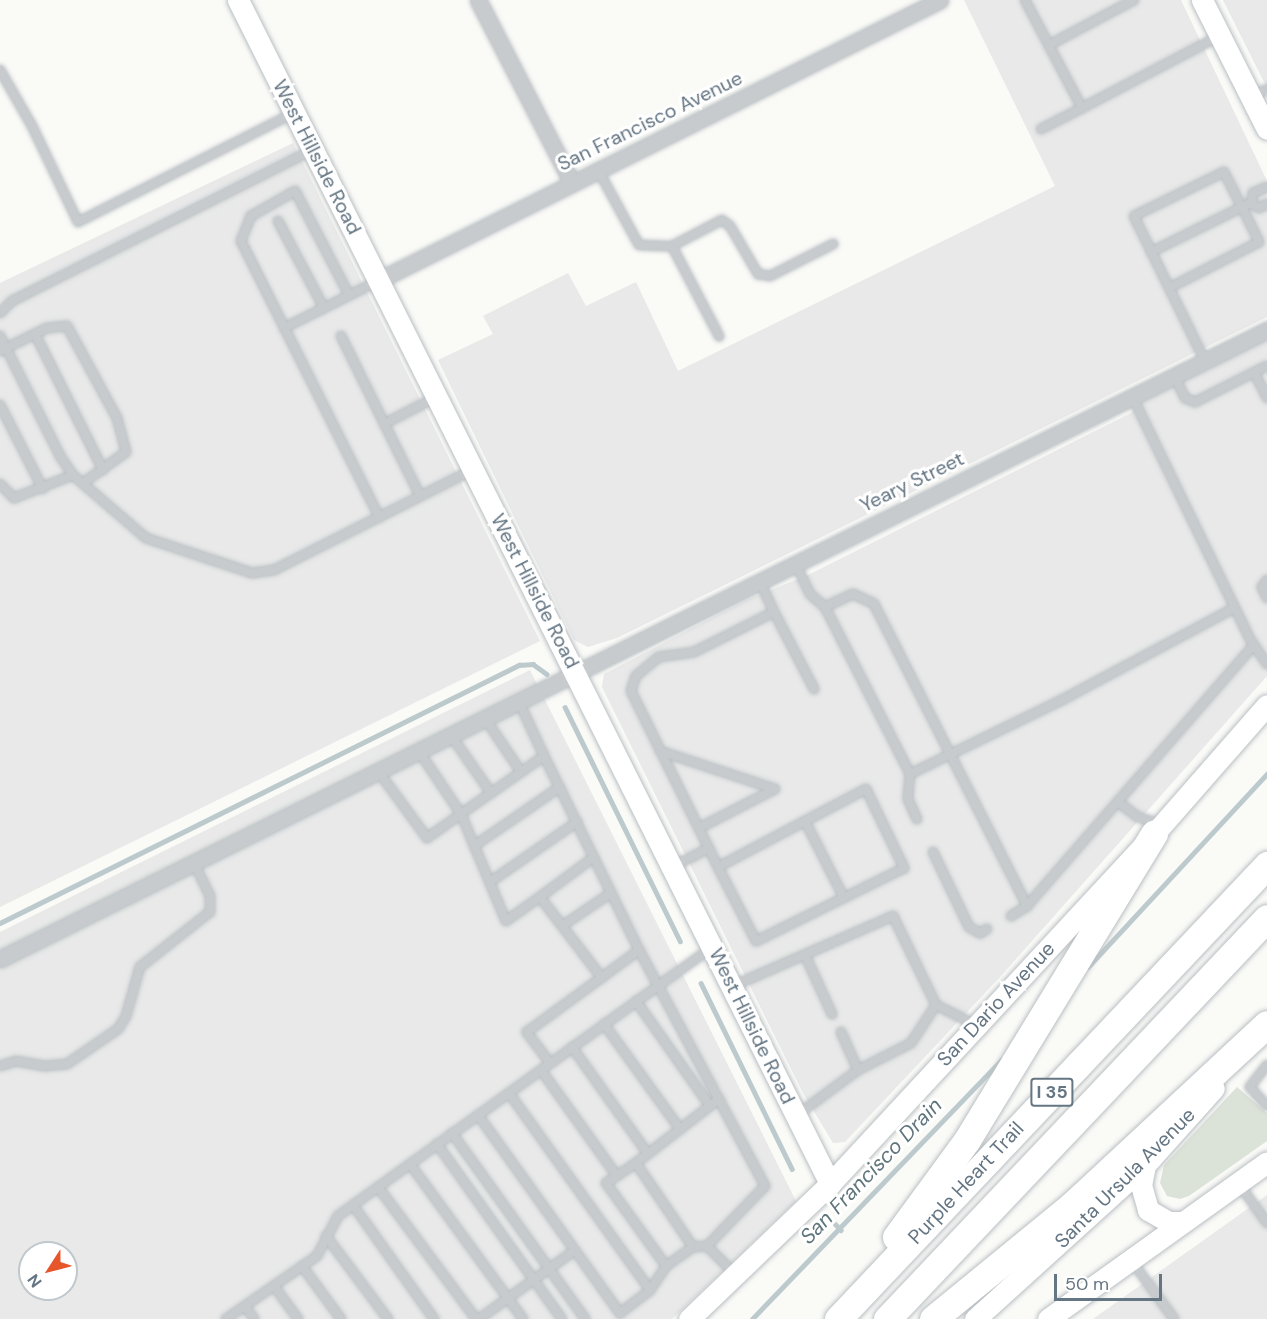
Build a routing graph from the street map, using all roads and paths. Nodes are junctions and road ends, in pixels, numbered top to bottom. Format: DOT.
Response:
graph roads {
  1 [pos="238,0"];
  2 [pos="478,0"];
  3 [pos="939,0"];
  4 [pos="1025,0"];
  5 [pos="1134,0"];
  6 [pos="1202,0"];
  7 [pos="1220,35"];
  8 [pos="1049,45"];
  9 [pos="0,70"];
  10 [pos="1259,93"];
  11 [pos="1082,108"];
  12 [pos="295,113"];
  13 [pos="1041,129"];
  14 [pos="1267,129"];
  15 [pos="313,149"];
  16 [pos="598,170"];
  17 [pos="572,183"];
  18 [pos="1267,187"];
  19 [pos="1251,203"];
  20 [pos="1267,204"];
  21 [pos="1242,207"];
  22 [pos="278,221"];
  23 [pos="834,244"];
  24 [pos="672,246"];
  25 [pos="1151,252"];
  26 [pos="379,280"];
  27 [pos="1169,288"];
  28 [pos="349,295"];
  29 [pos="324,308"];
  30 [pos="1,310"];
  31 [pos="284,328"];
  32 [pos="1267,330"];
  33 [pos="35,334"];
  34 [pos="0,336"];
  35 [pos="340,336"];
  36 [pos="719,336"];
  37 [pos="3,349"];
  38 [pos="1205,361"];
  39 [pos="1267,366"];
  40 [pos="1254,372"];
  41 [pos="1174,376"];
  42 [pos="437,396"];
  43 [pos="1132,396"];
  44 [pos="1267,398"];
  45 [pos="0,405"];
  46 [pos="384,424"];
  47 [pos="103,470"];
  48 [pos="474,470"];
  49 [pos="73,475"];
  50 [pos="83,483"];
  51 [pos="0,484"];
  52 [pos="43,489"];
  53 [pos="420,496"];
  54 [pos="379,517"];
  55 [pos="795,563"];
  56 [pos="759,580"];
  57 [pos="1267,580"];
  58 [pos="1267,598"];
  59 [pos="825,607"];
  60 [pos="1234,608"];
  61 [pos="774,612"];
  62 [pos="1254,645"];
  63 [pos="1267,664"];
  64 [pos="575,671"];
  65 [pos="814,689"];
  66 [pos="518,700"];
  67 [pos="1267,705"];
  68 [pos="484,717"];
  69 [pos="450,734"];
  70 [pos="418,750"];
  71 [pos="660,751"];
  72 [pos="949,755"];
  73 [pos="544,756"];
  74 [pos="378,771"];
  75 [pos="521,772"];
  76 [pos="910,774"];
  77 [pos="560,787"];
  78 [pos="491,793"];
  79 [pos="1118,802"];
  80 [pos="460,814"];
  81 [pos="917,819"];
  82 [pos="805,821"];
  83 [pos="576,822"];
  84 [pos="699,828"];
  85 [pos="1158,829"];
  86 [pos="474,846"];
  87 [pos="709,848"];
  88 [pos="933,852"];
  89 [pos="594,857"];
  90 [pos="194,863"];
  91 [pos="1267,865"];
  92 [pos="673,867"];
  93 [pos="718,867"];
  94 [pos="490,882"];
  95 [pos="611,893"];
  96 [pos="540,897"];
  97 [pos="844,898"];
  98 [pos="1027,906"];
  99 [pos="1011,916"];
  100 [pos="1267,918"];
  101 [pos="562,926"];
  102 [pos="987,929"];
  103 [pos="712,946"];
  104 [pos="639,950"];
  105 [pos="805,955"];
  106 [pos="0,959"];
  107 [pos="602,978"];
  108 [pos="660,984"];
  109 [pos="732,987"];
  110 [pos="636,1001"];
  111 [pos="936,1005"];
  112 [pos="832,1014"];
  113 [pos="604,1024"];
  114 [pos="1267,1024"];
  115 [pos="977,1025"];
  116 [pos="1267,1029"];
  117 [pos="841,1032"];
  118 [pos="572,1047"];
  119 [pos="550,1063"];
  120 [pos="1267,1065"];
  121 [pos="0,1066"];
  122 [pos="541,1070"];
  123 [pos="858,1070"];
  124 [pos="509,1092"];
  125 [pos="719,1099"];
  126 [pos="710,1106"];
  127 [pos="1267,1106"];
  128 [pos="478,1115"];
  129 [pos="796,1116"];
  130 [pos="680,1129"];
  131 [pos="453,1133"];
  132 [pos="438,1144"];
  133 [pos="648,1154"];
  134 [pos="1267,1162"];
  135 [pos="636,1163"];
  136 [pos="410,1164"];
  137 [pos="1145,1165"];
  138 [pos="617,1176"];
  139 [pos="1238,1183"];
  140 [pos="830,1184"];
  141 [pos="378,1187"];
  142 [pos="353,1205"];
  143 [pos="1183,1222"];
  144 [pos="1267,1223"];
  145 [pos="326,1236"];
  146 [pos="707,1246"];
  147 [pos="693,1247"];
  148 [pos="575,1250"];
  149 [pos="1131,1260"];
  150 [pos="302,1266"];
  151 [pos="666,1266"];
  152 [pos="549,1268"];
  153 [pos="738,1276"];
  154 [pos="534,1279"];
  155 [pos="274,1286"];
  156 [pos="650,1290"];
  157 [pos="508,1298"];
  158 [pos="245,1306"];
  159 [pos="1172,1316"];
  160 [pos="226,1319"];
  161 [pos="254,1319"];
  162 [pos="298,1319"];
  163 [pos="341,1319"];
  164 [pos="388,1319"];
  165 [pos="434,1319"];
  166 [pos="478,1319"];
  167 [pos="524,1319"];
  168 [pos="562,1319"];
  169 [pos="585,1319"];
  170 [pos="689,1319"];
  171 [pos="837,1319"];
  172 [pos="887,1319"];
  173 [pos="933,1319"];
  174 [pos="975,1319"];
  175 [pos="1048,1319"];
  176 [pos="1162,1319"];
  1 -- 12 [label="main road, West Hillside Road"];
  2 -- 17 [label="street"];
  3 -- 16 [label="street, San Francisco Avenue"];
  4 -- 8 [label="lane"];
  5 -- 8 [label="lane"];
  6 -- 7 [label="main road"];
  7 -- 10 [label="main road"];
  7 -- 11 [label="lane"];
  8 -- 11 [label="lane"];
  9 -- 12 [label="lane"];
  10 -- 14 [label="main road"];
  11 -- 13 [label="lane"];
  12 -- 15 [label="main road, West Hillside Road"];
  15 -- 26 [label="main road, West Hillside Road"];
  15 -- 30 [label="lane"];
  16 -- 17 [label="street, San Francisco Avenue"];
  16 -- 24 [label="lane"];
  17 -- 26 [label="street, San Francisco Avenue"];
  18 -- 19 [label="lane"];
  19 -- 20 [label="lane"];
  19 -- 21 [label="lane"];
  21 -- 25 [label="lane"];
  21 -- 25 [label="lane"];
  21 -- 27 [label="lane"];
  22 -- 29 [label="lane"];
  23 -- 24 [label="lane"];
  24 -- 36 [label="lane"];
  25 -- 27 [label="lane"];
  26 -- 28 [label="lane"];
  26 -- 42 [label="main road, West Hillside Road"];
  27 -- 38 [label="lane"];
  28 -- 29 [label="lane"];
  28 -- 31 [label="lane"];
  29 -- 31 [label="lane"];
  31 -- 54 [label="lane"];
  32 -- 38 [label="street, Yeary Street"];
  33 -- 37 [label="lane"];
  33 -- 47 [label="lane"];
  33 -- 47 [label="lane"];
  34 -- 37 [label="lane"];
  35 -- 46 [label="lane"];
  37 -- 49 [label="lane"];
  38 -- 41 [label="street, Yeary Street"];
  39 -- 40 [label="lane"];
  40 -- 41 [label="lane"];
  40 -- 44 [label="lane"];
  41 -- 43 [label="street, Yeary Street"];
  42 -- 46 [label="lane"];
  42 -- 48 [label="main road, West Hillside Road"];
  43 -- 55 [label="street, Yeary Street"];
  43 -- 60 [label="lane"];
  45 -- 52 [label="lane"];
  46 -- 53 [label="lane"];
  47 -- 50 [label="lane"];
  48 -- 53 [label="lane"];
  48 -- 64 [label="main road, West Hillside Road"];
  49 -- 50 [label="lane"];
  49 -- 52 [label="lane"];
  50 -- 54 [label="lane"];
  51 -- 52 [label="lane"];
  53 -- 54 [label="lane"];
  55 -- 56 [label="street, Yeary Street"];
  55 -- 59 [label="lane"];
  56 -- 61 [label="lane"];
  56 -- 64 [label="street, Yeary Street"];
  57 -- 58 [label="lane"];
  59 -- 72 [label="lane"];
  59 -- 76 [label="lane"];
  60 -- 62 [label="lane"];
  60 -- 72 [label="lane"];
  61 -- 65 [label="lane"];
  61 -- 71 [label="lane"];
  62 -- 63 [label="lane"];
  62 -- 79 [label="lane"];
  64 -- 66 [label="street, Yeary Street"];
  64 -- 92 [label="main road, West Hillside Road"];
  66 -- 68 [label="street, Yeary Street"];
  66 -- 73 [label="lane"];
  67 -- 85 [label="main road, San Dario Avenue"];
  68 -- 69 [label="street, Yeary Street"];
  68 -- 75 [label="lane"];
  69 -- 70 [label="street, Yeary Street"];
  69 -- 78 [label="lane"];
  70 -- 74 [label="street, Yeary Street"];
  70 -- 80 [label="lane"];
  71 -- 84 [label="lane"];
  71 -- 84 [label="lane"];
  72 -- 76 [label="lane"];
  72 -- 98 [label="lane"];
  73 -- 75 [label="lane"];
  73 -- 77 [label="lane"];
  74 -- 80 [label="lane"];
  74 -- 90 [label="street, Yeary Street"];
  75 -- 78 [label="lane"];
  76 -- 81 [label="lane"];
  77 -- 83 [label="lane"];
  77 -- 86 [label="lane"];
  78 -- 80 [label="lane"];
  79 -- 85 [label="lane"];
  79 -- 98 [label="lane"];
  80 -- 86 [label="lane"];
  82 -- 93 [label="lane"];
  82 -- 97 [label="lane"];
  82 -- 97 [label="lane"];
  83 -- 89 [label="lane"];
  83 -- 94 [label="lane"];
  84 -- 87 [label="lane"];
  85 -- 115 [label="main road, San Dario Avenue"];
  85 -- 171 [label="highway"];
  86 -- 94 [label="lane"];
  87 -- 92 [label="lane"];
  87 -- 93 [label="lane"];
  88 -- 102 [label="lane"];
  89 -- 95 [label="lane"];
  89 -- 96 [label="lane"];
  90 -- 106 [label="street, Yeary Street"];
  90 -- 121 [label="lane"];
  91 -- 171 [label="highway, Purple Heart Trail / I 35"];
  92 -- 103 [label="main road, West Hillside Road"];
  93 -- 97 [label="lane"];
  94 -- 96 [label="lane"];
  95 -- 101 [label="lane"];
  95 -- 104 [label="lane"];
  96 -- 101 [label="lane"];
  98 -- 99 [label="lane"];
  100 -- 172 [label="highway, Purple Heart Trail / I 35"];
  101 -- 107 [label="lane"];
  103 -- 108 [label="lane"];
  103 -- 109 [label="main road, West Hillside Road"];
  104 -- 107 [label="lane"];
  104 -- 108 [label="lane"];
  105 -- 109 [label="lane"];
  105 -- 111 [label="lane"];
  105 -- 112 [label="lane"];
  107 -- 119 [label="lane"];
  108 -- 110 [label="lane"];
  108 -- 125 [label="lane"];
  109 -- 129 [label="main road, West Hillside Road"];
  110 -- 113 [label="lane"];
  110 -- 126 [label="lane"];
  111 -- 115 [label="lane"];
  111 -- 123 [label="lane"];
  113 -- 118 [label="lane"];
  113 -- 130 [label="lane"];
  114 -- 173 [label="highway"];
  115 -- 140 [label="main road, San Dario Avenue"];
  116 -- 137 [label="main road, Santa Ursula Avenue"];
  117 -- 123 [label="lane"];
  118 -- 119 [label="lane"];
  118 -- 133 [label="lane"];
  119 -- 122 [label="lane"];
  120 -- 127 [label="lane"];
  122 -- 124 [label="lane"];
  122 -- 138 [label="lane"];
  123 -- 129 [label="lane"];
  124 -- 128 [label="lane"];
  124 -- 156 [label="lane"];
  125 -- 126 [label="lane"];
  125 -- 146 [label="lane"];
  126 -- 130 [label="lane"];
  128 -- 131 [label="lane"];
  128 -- 148 [label="lane"];
  129 -- 140 [label="main road, West Hillside Road"];
  130 -- 133 [label="lane"];
  131 -- 132 [label="lane"];
  131 -- 152 [label="lane"];
  132 -- 136 [label="lane"];
  132 -- 154 [label="lane"];
  133 -- 135 [label="lane"];
  134 -- 139 [label="main road"];
  135 -- 138 [label="lane"];
  135 -- 147 [label="lane"];
  136 -- 141 [label="lane"];
  136 -- 157 [label="lane"];
  137 -- 143 [label="main road"];
  137 -- 174 [label="main road, Santa Ursula Avenue"];
  138 -- 151 [label="lane"];
  139 -- 143 [label="main road"];
  139 -- 144 [label="lane"];
  140 -- 153 [label="main road, San Dario Avenue"];
  141 -- 142 [label="lane"];
  141 -- 166 [label="lane"];
  142 -- 145 [label="lane"];
  142 -- 165 [label="lane"];
  143 -- 149 [label="main road"];
  145 -- 150 [label="lane"];
  145 -- 164 [label="lane"];
  146 -- 147 [label="lane"];
  146 -- 153 [label="lane"];
  147 -- 151 [label="lane"];
  148 -- 152 [label="lane"];
  148 -- 156 [label="lane"];
  149 -- 159 [label="lane"];
  149 -- 175 [label="main road"];
  150 -- 155 [label="lane"];
  150 -- 163 [label="lane"];
  151 -- 156 [label="lane"];
  152 -- 154 [label="lane"];
  152 -- 169 [label="lane"];
  153 -- 170 [label="main road, San Dario Avenue"];
  154 -- 157 [label="lane"];
  154 -- 168 [label="lane"];
  155 -- 158 [label="lane"];
  155 -- 162 [label="lane"];
  157 -- 166 [label="lane"];
  157 -- 167 [label="lane"];
  158 -- 160 [label="lane"];
  158 -- 161 [label="lane"];
  159 -- 176 [label="lane"];
}
